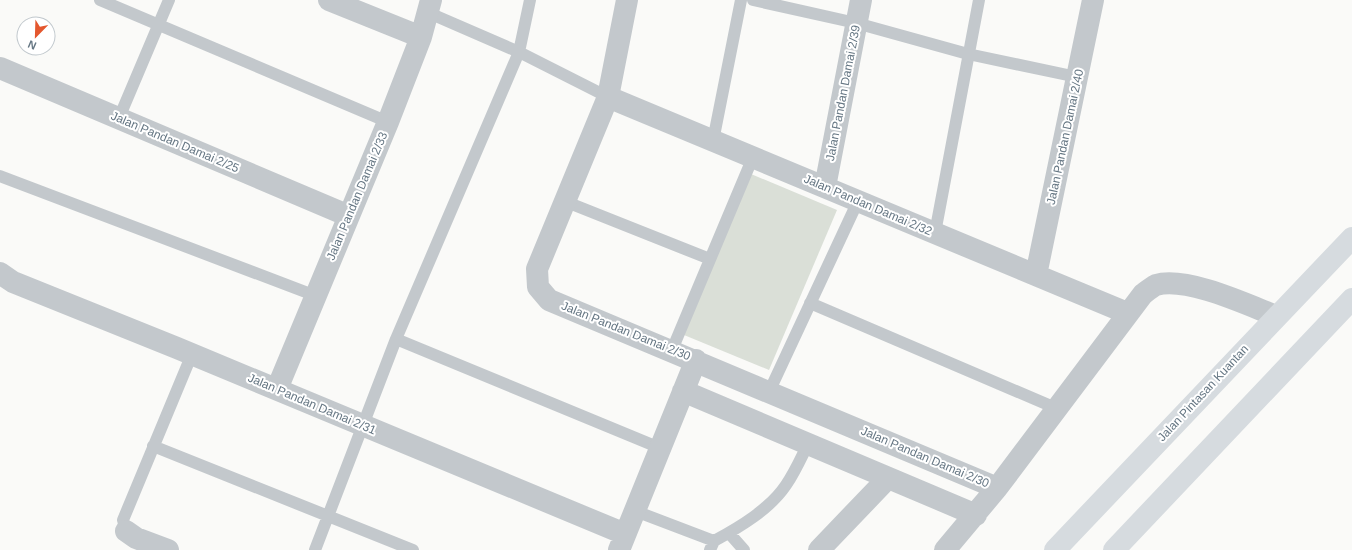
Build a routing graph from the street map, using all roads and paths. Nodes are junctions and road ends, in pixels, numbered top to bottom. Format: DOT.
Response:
graph roads {
  1 [pos="100,0"];
  2 [pos="169,0"];
  3 [pos="329,0"];
  4 [pos="530,0"];
  5 [pos="627,0"];
  6 [pos="741,0"];
  7 [pos="753,0"];
  8 [pos="861,0"];
  9 [pos="979,0"];
  10 [pos="1093,0"];
  11 [pos="430,6"];
  12 [pos="856,23"];
  13 [pos="160,26"];
  14 [pos="421,37"];
  15 [pos="519,52"];
  16 [pos="968,54"];
  17 [pos="0,68"];
  18 [pos="1077,77"];
  19 [pos="608,97"];
  20 [pos="119,118"];
  21 [pos="388,122"];
  22 [pos="713,141"];
  23 [pos="753,157"];
  24 [pos="0,176"];
  25 [pos="825,187"];
  26 [pos="564,201"];
  27 [pos="858,201"];
  28 [pos="349,216"];
  29 [pos="935,233"];
  30 [pos="1352,238"];
  31 [pos="710,260"];
  32 [pos="0,273"];
  33 [pos="1036,275"];
  34 [pos="316,296"];
  35 [pos="1352,299"];
  36 [pos="810,303"];
  37 [pos="1128,313"];
  38 [pos="1276,316"];
  39 [pos="396,339"];
  40 [pos="672,350"];
  41 [pos="192,354"];
  42 [pos="696,360"];
  43 [pos="277,390"];
  44 [pos="683,391"];
  45 [pos="769,392"];
  46 [pos="1058,409"];
  47 [pos="363,425"];
  48 [pos="808,444"];
  49 [pos="153,446"];
  50 [pos="660,448"];
  51 [pos="888,478"];
  52 [pos="997,488"];
  53 [pos="635,511"];
  54 [pos="976,514"];
  55 [pos="328,515"];
  56 [pos="126,530"];
  57 [pos="729,533"];
  58 [pos="622,542"];
  59 [pos="712,546"];
  60 [pos="168,550"];
  61 [pos="315,550"];
  62 [pos="413,550"];
  63 [pos="744,550"];
  64 [pos="819,550"];
  65 [pos="946,550"];
  66 [pos="1055,550"];
  67 [pos="1114,550"];
  1 -- 13 [label="lane"];
  2 -- 13 [label="lane"];
  3 -- 14 [label="street"];
  4 -- 15 [label="lane"];
  5 -- 19 [label="street, Jalan Pandan Damai 2/30"];
  6 -- 22 [label="lane"];
  7 -- 12 [label="lane"];
  8 -- 12 [label="street, Jalan Pandan Damai 2/39"];
  9 -- 16 [label="lane"];
  10 -- 18 [label="street, Jalan Pandan Damai 2/40"];
  11 -- 14 [label="street, Jalan Pandan Damai 2/33"];
  11 -- 15 [label="lane"];
  12 -- 16 [label="lane"];
  12 -- 25 [label="street, Jalan Pandan Damai 2/39"];
  13 -- 20 [label="lane"];
  13 -- 21 [label="lane"];
  14 -- 21 [label="street, Jalan Pandan Damai 2/33"];
  15 -- 19 [label="lane"];
  15 -- 39 [label="lane"];
  16 -- 18 [label="lane"];
  16 -- 29 [label="lane"];
  17 -- 20 [label="street, Jalan Pandan Damai 2/25"];
  18 -- 33 [label="street, Jalan Pandan Damai 2/40"];
  19 -- 22 [label="street, Jalan Pandan Damai 2/32"];
  19 -- 26 [label="street, Jalan Pandan Damai 2/30"];
  20 -- 28 [label="street, Jalan Pandan Damai 2/25"];
  21 -- 28 [label="street, Jalan Pandan Damai 2/33"];
  22 -- 23 [label="street, Jalan Pandan Damai 2/32"];
  23 -- 25 [label="street, Jalan Pandan Damai 2/32"];
  23 -- 31 [label="lane"];
  24 -- 34 [label="lane"];
  25 -- 27 [label="street, Jalan Pandan Damai 2/32"];
  26 -- 31 [label="lane"];
  26 -- 40 [label="street, Jalan Pandan Damai 2/30"];
  27 -- 29 [label="street, Jalan Pandan Damai 2/32"];
  27 -- 36 [label="lane"];
  28 -- 34 [label="street, Jalan Pandan Damai 2/33"];
  29 -- 33 [label="street, Jalan Pandan Damai 2/32"];
  30 -- 38 [label="highway, Jalan Pintasan Kuantan"];
  31 -- 40 [label="lane"];
  32 -- 41 [label="street, Jalan Pandan Damai 2/31"];
  33 -- 37 [label="street, Jalan Pandan Damai 2/32"];
  34 -- 43 [label="street, Jalan Pandan Damai 2/33"];
  35 -- 67 [label="highway"];
  36 -- 45 [label="lane"];
  36 -- 46 [label="lane"];
  37 -- 38 [label="street"];
  37 -- 46 [label="street"];
  38 -- 66 [label="highway, Jalan Pintasan Kuantan"];
  39 -- 47 [label="lane"];
  39 -- 50 [label="lane"];
  40 -- 42 [label="street, Jalan Pandan Damai 2/30"];
  41 -- 43 [label="street, Jalan Pandan Damai 2/31"];
  41 -- 49 [label="lane"];
  42 -- 44 [label="street"];
  42 -- 45 [label="street, Jalan Pandan Damai 2/30"];
  43 -- 47 [label="street, Jalan Pandan Damai 2/31"];
  44 -- 48 [label="street"];
  44 -- 50 [label="street"];
  45 -- 52 [label="street, Jalan Pandan Damai 2/30"];
  46 -- 52 [label="street"];
  47 -- 55 [label="lane"];
  47 -- 58 [label="street, Jalan Pandan Damai 2/31"];
  48 -- 51 [label="street"];
  48 -- 57 [label="lane"];
  49 -- 55 [label="lane"];
  49 -- 56 [label="lane"];
  50 -- 53 [label="street"];
  51 -- 54 [label="street"];
  51 -- 64 [label="street"];
  52 -- 54 [label="street"];
  53 -- 58 [label="street"];
  53 -- 59 [label="lane"];
  54 -- 65 [label="street"];
  55 -- 61 [label="lane"];
  55 -- 62 [label="lane"];
  56 -- 60 [label="street"];
  57 -- 59 [label="lane"];
  57 -- 63 [label="lane"];
}
